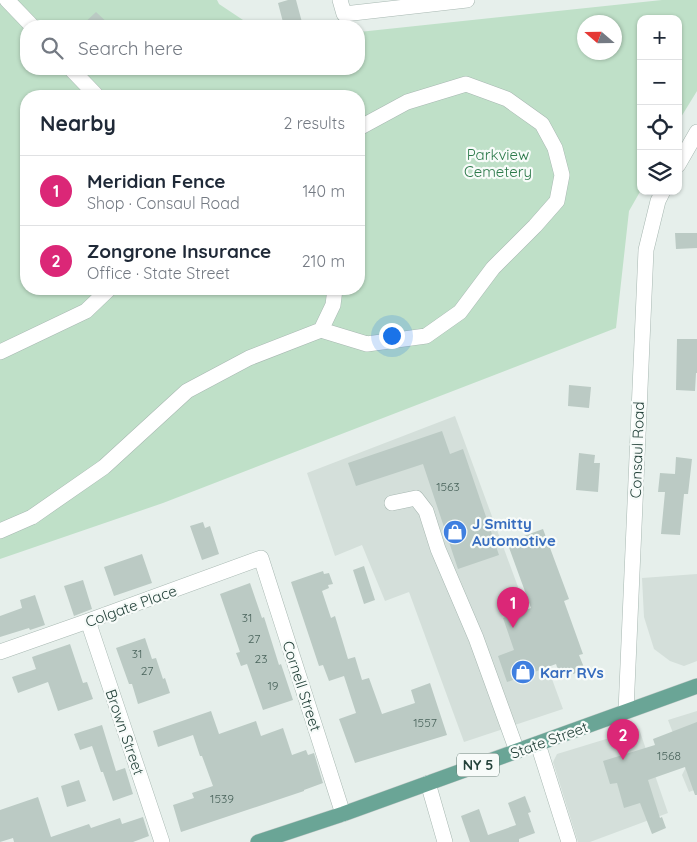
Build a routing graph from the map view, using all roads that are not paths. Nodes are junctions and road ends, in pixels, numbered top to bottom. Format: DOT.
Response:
graph roads {
  1 [pos="7,0"];
  2 [pos="467,0"];
  3 [pos="342,7"];
  4 [pos="26,20"];
  5 [pos="77,75"];
  6 [pos="91,90"];
  7 [pos="365,125"];
  8 [pos="697,132"];
  9 [pos="682,158"];
  10 [pos="661,195"];
  11 [pos="103,295"];
  12 [pos="334,295"];
  13 [pos="321,330"];
  14 [pos="0,352"];
  15 [pos="392,503"];
  16 [pos="0,531"];
  17 [pos="261,558"];
  18 [pos="88,621"];
  19 [pos="0,652"];
  20 [pos="697,686"];
  21 [pos="626,711"];
  22 [pos="538,744"];
  23 [pos="517,751"];
  24 [pos="428,783"];
  25 [pos="343,814"];
  26 [pos="162,842"];
  27 [pos="258,842"];
  28 [pos="445,842"];
  29 [pos="569,842"];
  1 -- 4 [label="street"];
  2 -- 3 [label="street"];
  5 -- 6 [label="street"];
  7 -- 13 [label="street"];
  8 -- 9 [label="street"];
  10 -- 21 [label="street, Consaul Road"];
  11 -- 14 [label="street"];
  12 -- 13 [label="street"];
  13 -- 16 [label="street"];
  15 -- 23 [label="street"];
  17 -- 18 [label="street, Colgate Place"];
  17 -- 25 [label="street, Cornell Street"];
  18 -- 19 [label="street, Colgate Place"];
  18 -- 26 [label="street, Brown Street"];
  20 -- 21 [label="main road, State Street / NY 5"];
  21 -- 22 [label="main road, State Street / NY 5"];
  22 -- 23 [label="main road, State Street / NY 5"];
  22 -- 29 [label="street"];
  23 -- 24 [label="main road, State Street / NY 5"];
  24 -- 25 [label="main road, State Street / NY 5"];
  24 -- 28 [label="street"];
  25 -- 27 [label="main road, State Street / NY 5"];
}
